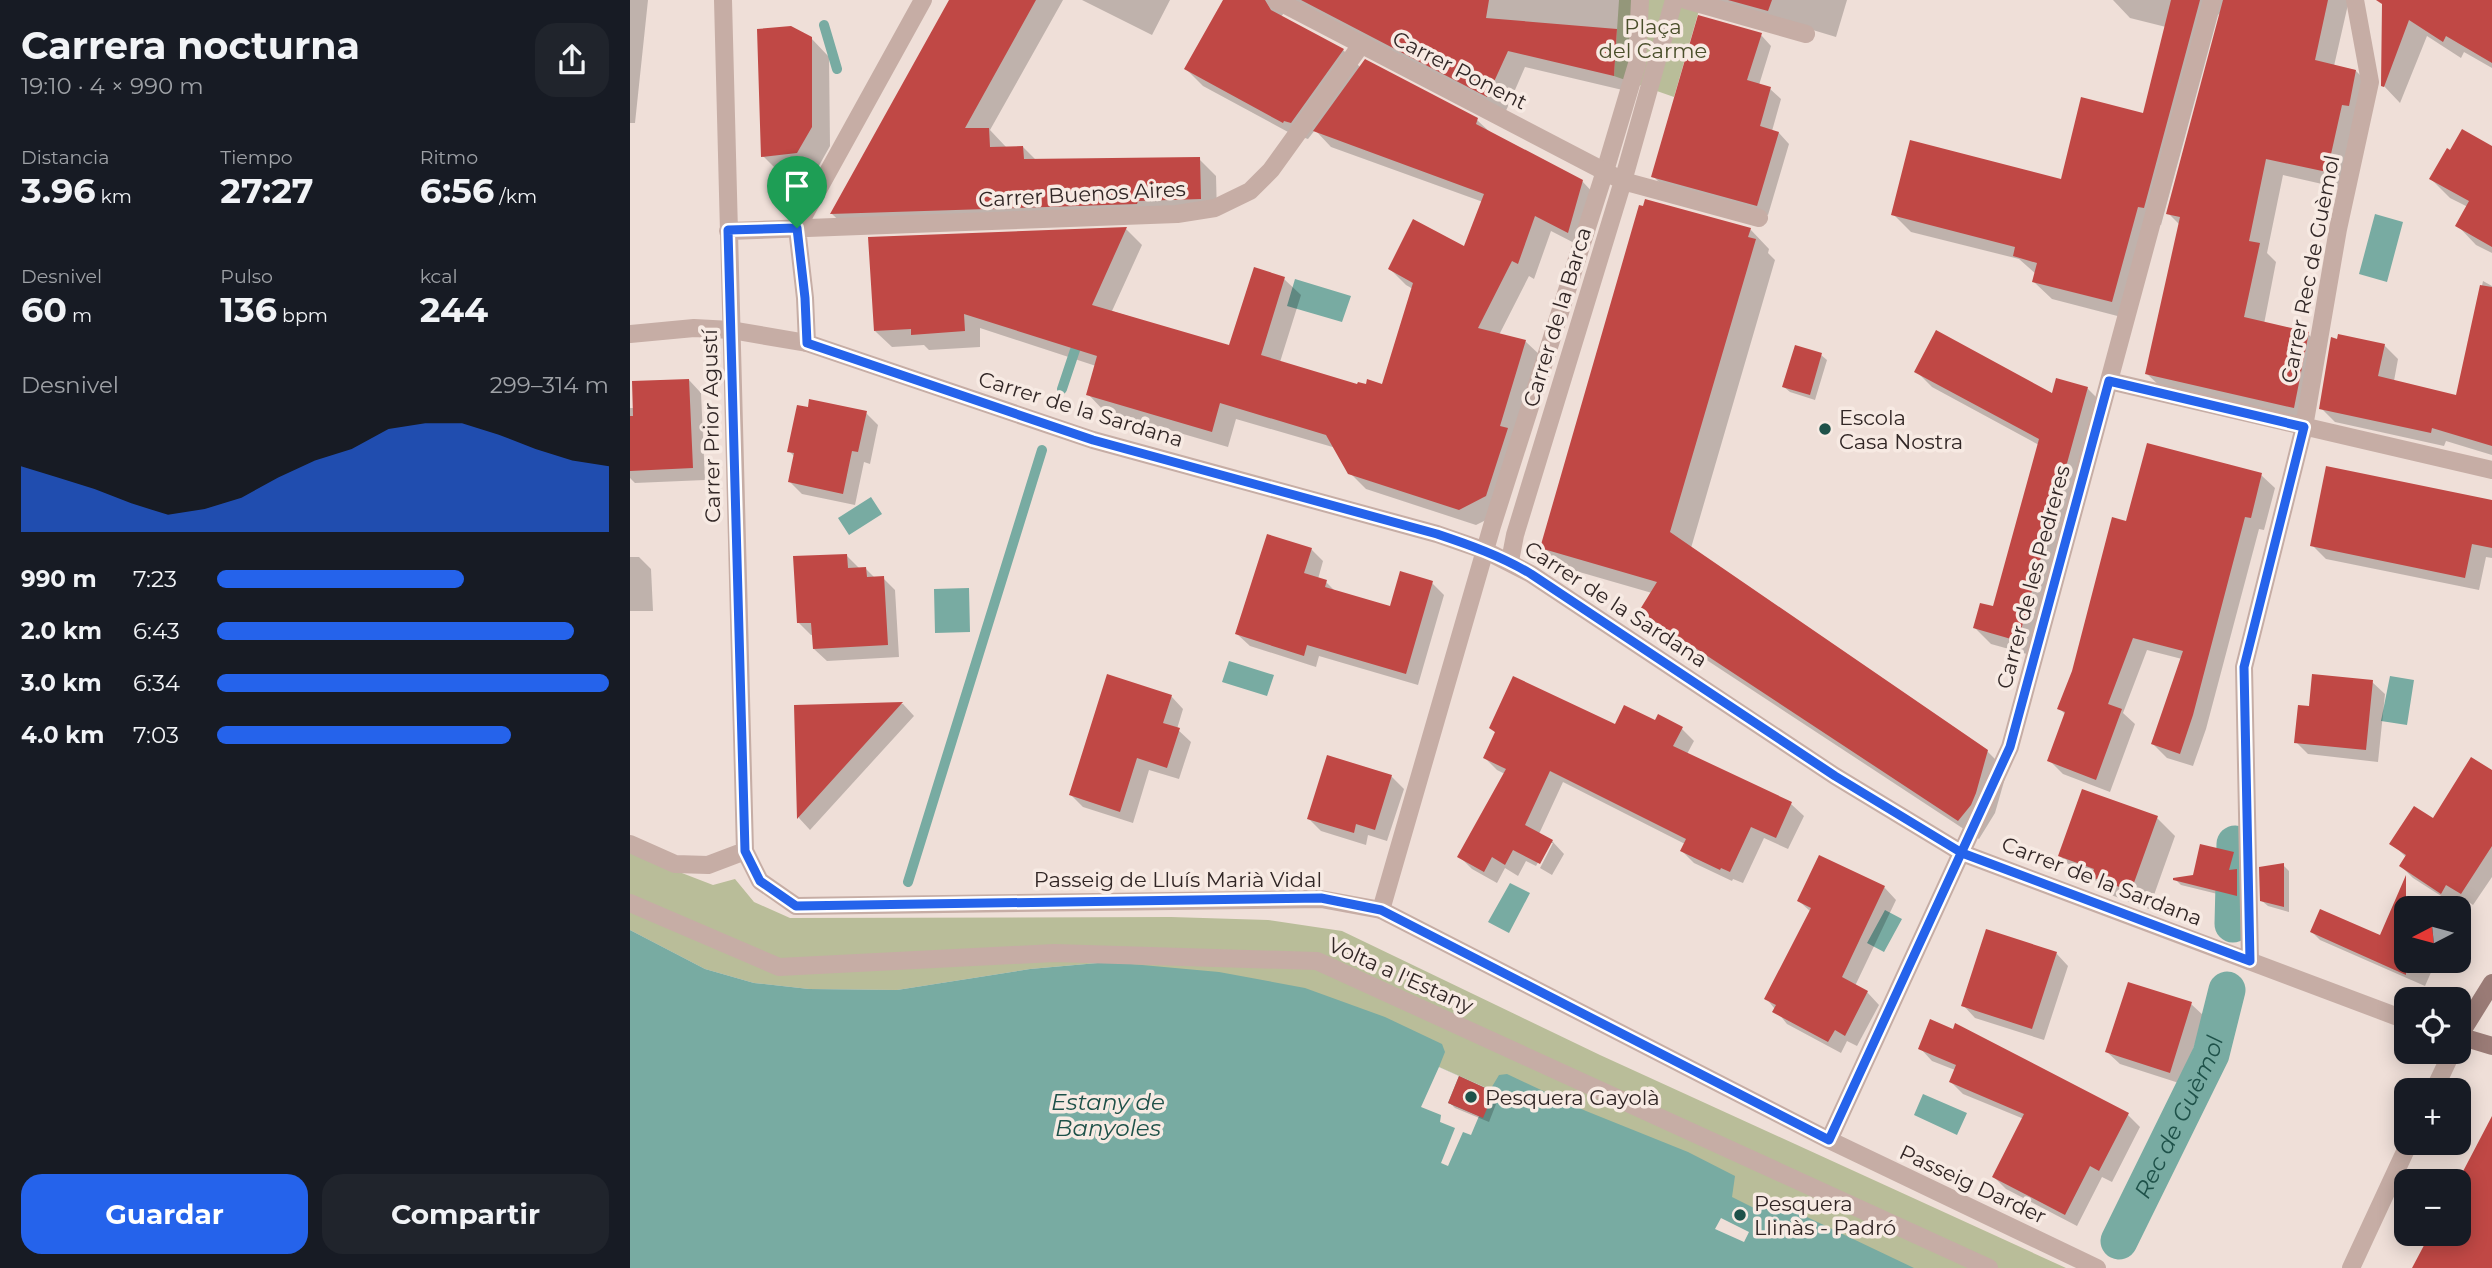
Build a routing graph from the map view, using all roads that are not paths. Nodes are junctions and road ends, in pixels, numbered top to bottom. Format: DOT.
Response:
graph roads {
  1 [pos="723,0"];
  2 [pos="923,0"];
  3 [pos="1276,0"];
  4 [pos="1640,0"];
  5 [pos="1674,0"];
  6 [pos="1686,0"];
  7 [pos="2212,0"];
  8 [pos="2355,0"];
  9 [pos="1806,34"];
  10 [pos="1361,45"];
  11 [pos="1605,171"];
  12 [pos="1623,181"];
  13 [pos="1759,218"];
  14 [pos="797,228"];
  15 [pos="728,230"];
  16 [pos="731,330"];
  17 [pos="630,334"];
  18 [pos="807,343"];
  19 [pos="2109,381"];
  20 [pos="2304,427"];
  21 [pos="2492,470"];
  22 [pos="1486,551"];
  23 [pos="1510,561"];
  24 [pos="630,844"];
  25 [pos="745,851"];
  26 [pos="1962,853"];
  27 [pos="630,903"];
  28 [pos="1381,910"];
  29 [pos="2250,961"];
  30 [pos="2492,983"];
  31 [pos="2394,1015"];
  32 [pos="2471,1017"];
  33 [pos="2471,1040"];
  34 [pos="2492,1046"];
  35 [pos="1829,1140"];
  36 [pos="2403,1155"];
  37 [pos="1989,1268"];
  38 [pos="2096,1268"];
  39 [pos="2350,1268"];
  1 -- 15 [label="street, Carrer Prior Agustí"];
  2 -- 14 [label="street"];
  3 -- 10 [label="street, Carrer Ponent"];
  4 -- 11 [label="street"];
  5 -- 12 [label="street, Carrer de la Barca"];
  6 -- 9 [label="street"];
  7 -- 19 [label="street, Carrer de les Pedreres"];
  8 -- 20 [label="street, Carrer Rec de Guèmol"];
  10 -- 11 [label="street, Carrer Ponent"];
  10 -- 14 [label="street, Carrer Buenos Aires"];
  11 -- 12 [label="street, Carrer Ponent"];
  11 -- 22 [label="street"];
  12 -- 13 [label="street, Carrer Ponent"];
  12 -- 23 [label="street, Carrer de la Barca"];
  14 -- 15 [label="street, Carrer Buenos Aires"];
  14 -- 18 [label="street"];
  15 -- 16 [label="street, Carrer Prior Agustí"];
  16 -- 17 [label="street, Carrer de la Sardana"];
  16 -- 18 [label="street, Carrer de la Sardana"];
  16 -- 25 [label="street, Carrer Prior Agustí"];
  18 -- 22 [label="street, Carrer de la Sardana"];
  19 -- 20 [label="street"];
  19 -- 26 [label="street, Carrer de les Pedreres"];
  20 -- 21 [label="street"];
  20 -- 29 [label="street, Carrer Rec de Guèmol"];
  22 -- 23 [label="street, Carrer de la Sardana"];
  22 -- 28 [label="street"];
  23 -- 26 [label="street, Carrer de la Sardana"];
  24 -- 25 [label="street"];
  25 -- 28 [label="street, Passeig de Lluís Marià Vidal"];
  26 -- 29 [label="street, Carrer de la Sardana"];
  26 -- 35 [label="street, Carrer de les Pedreres"];
  27 -- 37 [label="street, Volta a l'Estany"];
  28 -- 35 [label="street, Passeig de Lluís Marià Vidal"];
  29 -- 31 [label="street, Carrer de la Sardana"];
  30 -- 32 [label="main road"];
  33 -- 34 [label="main road"];
  35 -- 38 [label="street, Passeig Darder"];
  36 -- 39 [label="street"];
}
